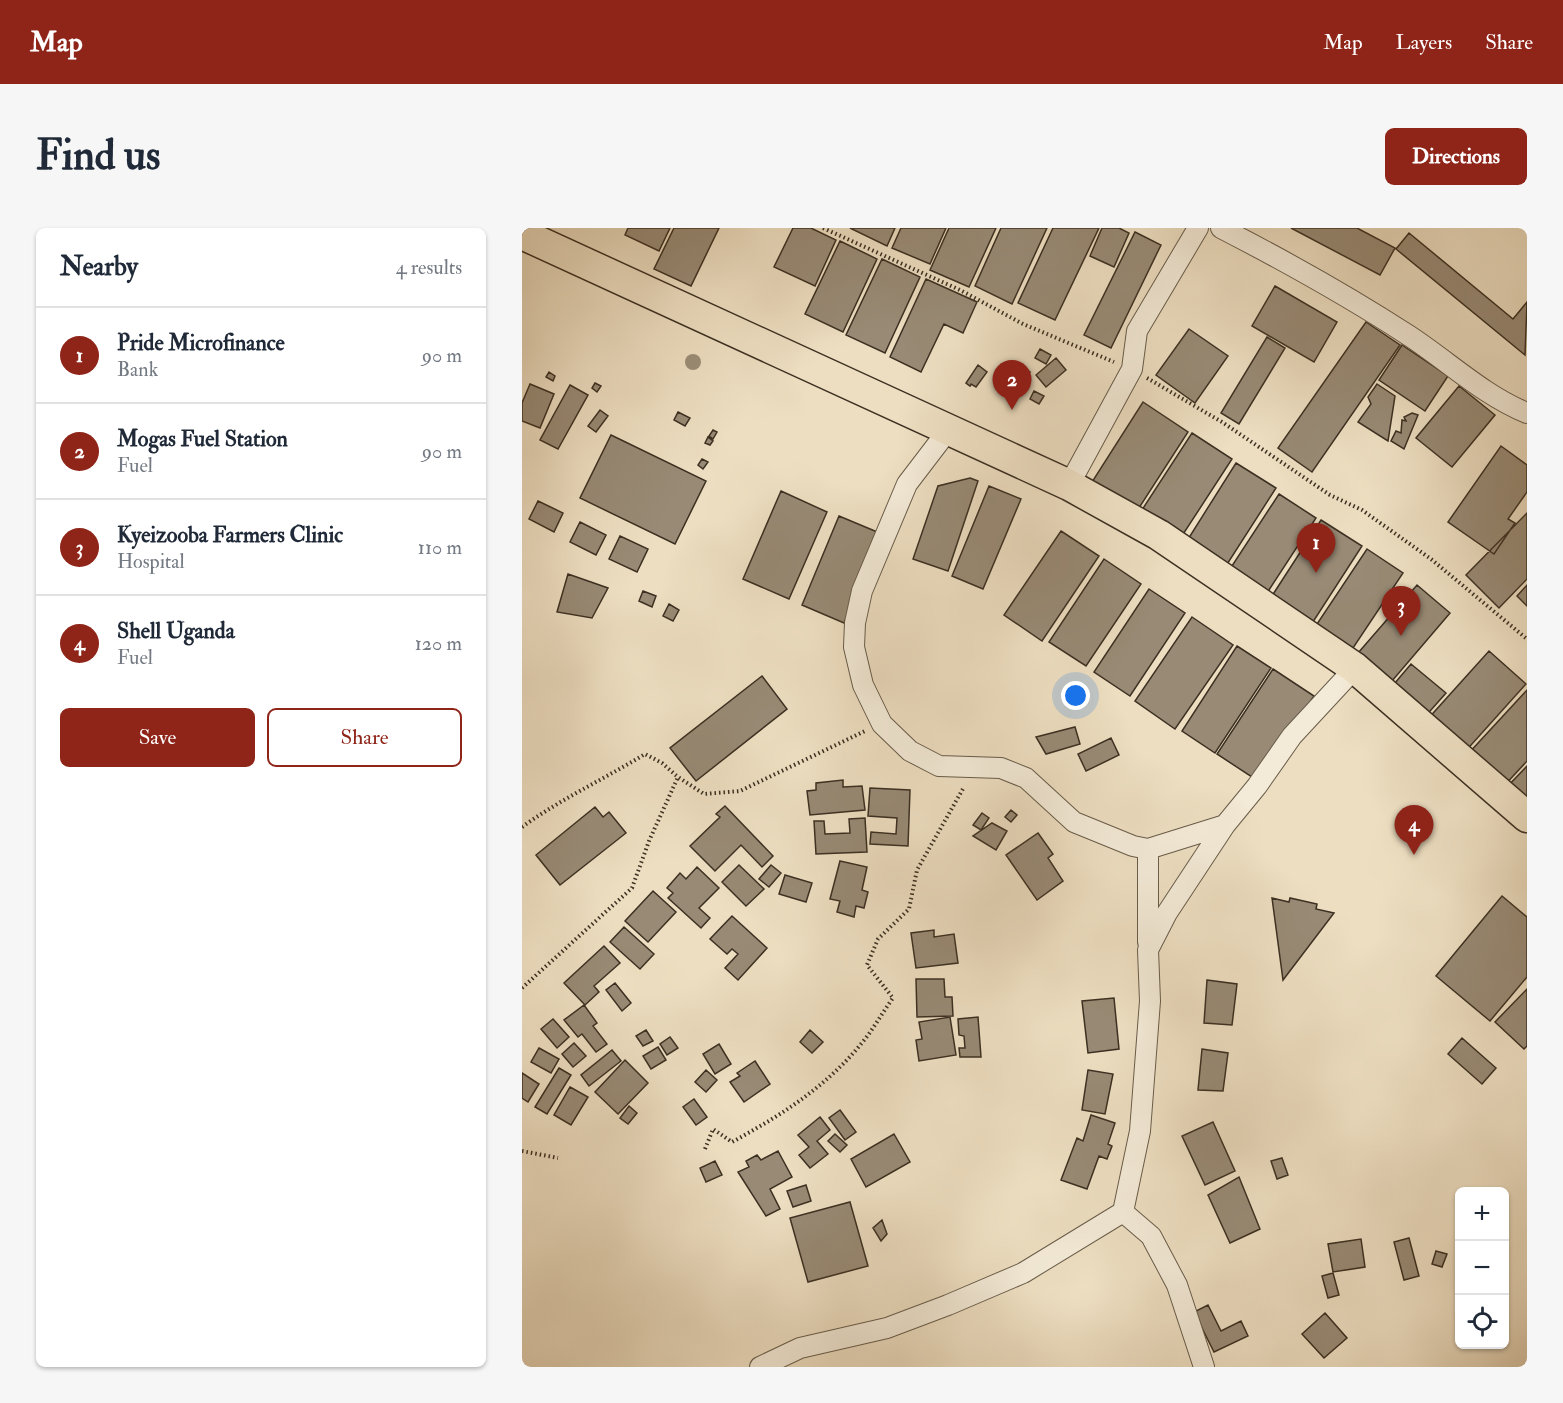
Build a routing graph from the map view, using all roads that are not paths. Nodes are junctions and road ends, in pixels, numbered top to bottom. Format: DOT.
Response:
graph roads {
  1 [pos="1198,228"];
  2 [pos="1221,228"];
  3 [pos="522,234"];
  4 [pos="1527,413"];
  5 [pos="949,429"];
  6 [pos="1069,485"];
  7 [pos="1355,668"];
  8 [pos="1527,817"];
  9 [pos="1225,825"];
  10 [pos="1148,849"];
  11 [pos="1148,950"];
  12 [pos="1123,1212"];
  13 [pos="760,1367"];
  14 [pos="1204,1367"];
  1 -- 6 [label="street"];
  2 -- 4 [label="street"];
  3 -- 5 [label="main road"];
  5 -- 6 [label="main road"];
  5 -- 10 [label="street"];
  6 -- 7 [label="main road"];
  7 -- 8 [label="main road"];
  7 -- 9 [label="street"];
  9 -- 10 [label="street"];
  9 -- 11 [label="street"];
  10 -- 11 [label="street"];
  11 -- 12 [label="street"];
  12 -- 13 [label="street"];
  12 -- 14 [label="street"];
}
